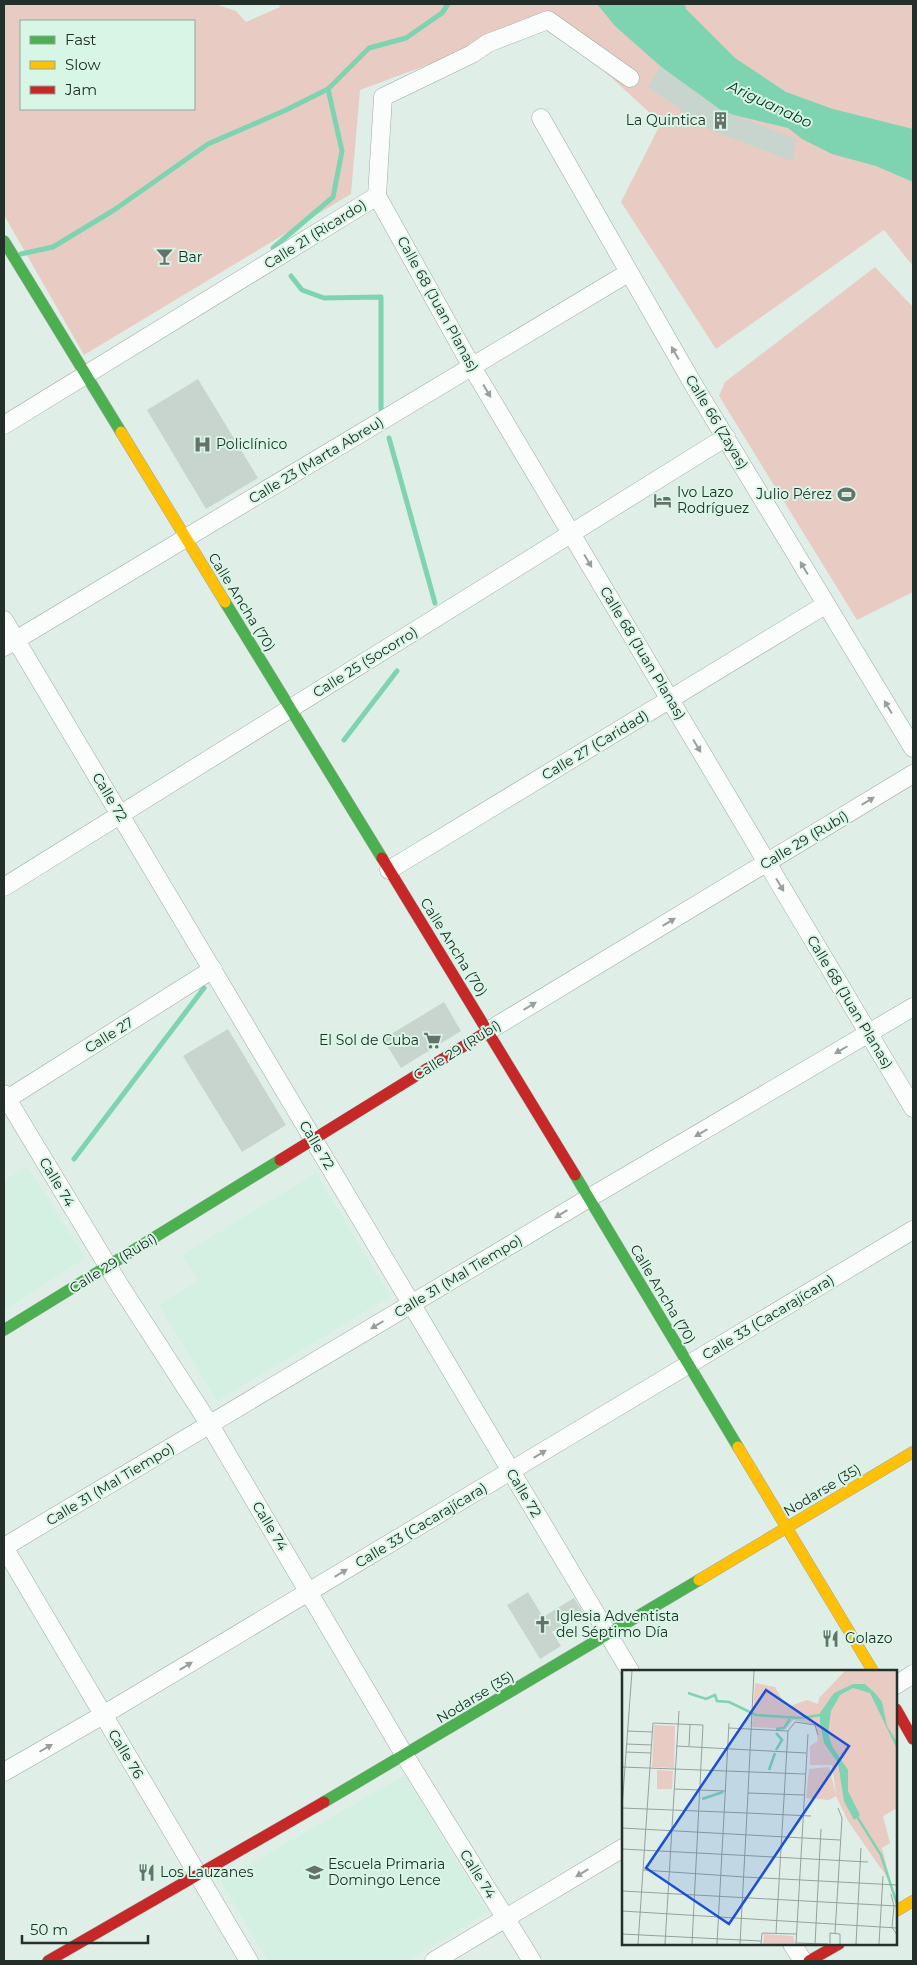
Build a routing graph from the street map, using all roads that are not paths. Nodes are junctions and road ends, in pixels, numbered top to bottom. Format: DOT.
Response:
graph roads {
  1 [pos="630,78"];
  2 [pos="541,118"];
  3 [pos="377,196"];
  4 [pos="4,242"];
  5 [pos="628,273"];
  6 [pos="472,367"];
  7 [pos="85,376"];
  8 [pos="4,426"];
  9 [pos="726,437"];
  10 [pos="571,533"];
  11 [pos="185,538"];
  12 [pos="825,604"];
  13 [pos="4,620"];
  14 [pos="10,643"];
  15 [pos="670,699"];
  16 [pos="290,709"];
  17 [pos="913,748"];
  18 [pos="913,774"];
  19 [pos="120,815"];
  20 [pos="766,863"];
  21 [pos="389,870"];
  22 [pos="4,887"];
  23 [pos="213,969"];
  24 [pos="913,1007"];
  25 [pos="488,1031"];
  26 [pos="869,1034"];
  27 [pos="5,1098"];
  28 [pos="913,1108"];
  29 [pos="314,1139"];
  30 [pos="589,1198"];
  31 [pos="913,1230"];
  32 [pos="108,1266"];
  33 [pos="412,1304"];
  34 [pos="4,1330"];
  35 [pos="688,1364"];
  36 [pos="210,1425"];
  37 [pos="913,1452"];
  38 [pos="511,1471"];
  39 [pos="788,1528"];
  40 [pos="4,1547"];
  41 [pos="309,1592"];
  42 [pos="608,1635"];
  43 [pos="629,1670"];
  44 [pos="872,1670"];
  45 [pos="913,1674"];
  46 [pos="897,1684"];
  47 [pos="897,1711"];
  48 [pos="103,1715"];
  49 [pos="913,1738"];
  50 [pos="405,1756"];
  51 [pos="4,1772"];
  52 [pos="622,1849"];
  53 [pos="198,1875"];
  54 [pos="913,1901"];
  55 [pos="897,1910"];
  56 [pos="506,1919"];
  57 [pos="793,1945"];
  58 [pos="837,1945"];
  59 [pos="48,1961"];
  60 [pos="249,1961"];
  61 [pos="434,1961"];
  62 [pos="532,1961"];
  63 [pos="803,1961"];
  64 [pos="809,1961"];
  1 -- 3 [label="street, Calle 21 (Ricardo)"];
  2 -- 5 [label="street, Calle 66 (Zayas)"];
  3 -- 6 [label="street, Calle 68 (Juan Planas)"];
  3 -- 7 [label="street, Calle 21 (Ricardo)"];
  4 -- 7 [label="street, Calle Ancha (70)"];
  5 -- 6 [label="street, Calle 23 (Marta Abreu)"];
  9 -- 5 [label="street, Calle 66 (Zayas), one-way"];
  6 -- 10 [label="street, Calle 68 (Juan Planas), one-way"];
  6 -- 11 [label="street, Calle 23 (Marta Abreu)"];
  7 -- 8 [label="street, Calle 21 (Ricardo)"];
  7 -- 11 [label="street, Calle Ancha (70)"];
  9 -- 10 [label="street, Calle 25 (Socorro)"];
  12 -- 9 [label="street, Calle 66 (Zayas), one-way"];
  10 -- 15 [label="street, Calle 68 (Juan Planas), one-way"];
  10 -- 16 [label="street, Calle 25 (Socorro)"];
  11 -- 14 [label="street, Calle 23 (Marta Abreu)"];
  11 -- 16 [label="street, Calle Ancha (70)"];
  12 -- 15 [label="street, Calle 27 (Caridad)"];
  17 -- 12 [label="street, Calle 66 (Zayas), one-way"];
  13 -- 14 [label="street, Calle 72"];
  14 -- 19 [label="street, Calle 72"];
  15 -- 20 [label="street, Calle 68 (Juan Planas), one-way"];
  15 -- 21 [label="street, Calle 27 (Caridad)"];
  16 -- 19 [label="street, Calle 25 (Socorro)"];
  16 -- 21 [label="street, Calle Ancha (70)"];
  20 -- 18 [label="street, Calle 29 (Rubí), one-way"];
  19 -- 22 [label="street, Calle 25 (Socorro)"];
  19 -- 23 [label="street, Calle 72"];
  25 -- 20 [label="street, Calle 29 (Rubí), one-way"];
  20 -- 26 [label="street, Calle 68 (Juan Planas), one-way"];
  21 -- 25 [label="street, Calle Ancha (70)"];
  23 -- 27 [label="street, Calle 27"];
  23 -- 29 [label="street, Calle 72"];
  24 -- 26 [label="street, Calle 31 (Mal Tiempo)"];
  25 -- 29 [label="street, Calle 29 (Rubí)"];
  25 -- 30 [label="street, Calle Ancha (70)"];
  26 -- 28 [label="street, Calle 68 (Juan Planas)"];
  26 -- 30 [label="street, Calle 31 (Mal Tiempo), one-way"];
  27 -- 32 [label="street, Calle 74"];
  29 -- 32 [label="street, Calle 29 (Rubí)"];
  29 -- 33 [label="street, Calle 72"];
  30 -- 33 [label="street, Calle 31 (Mal Tiempo), one-way"];
  30 -- 35 [label="street, Calle Ancha (70)"];
  31 -- 35 [label="street, Calle 33 (Cacarajícara)"];
  32 -- 34 [label="street, Calle 29 (Rubí)"];
  32 -- 36 [label="street, Calle 74"];
  33 -- 36 [label="street, Calle 31 (Mal Tiempo), one-way"];
  33 -- 38 [label="street, Calle 72"];
  38 -- 35 [label="street, Calle 33 (Cacarajícara), one-way"];
  35 -- 39 [label="street, Calle Ancha (70)"];
  36 -- 40 [label="street, Calle 31 (Mal Tiempo)"];
  36 -- 41 [label="street, Calle 74"];
  37 -- 39 [label="street, Nodarse (35)"];
  41 -- 38 [label="street, Calle 33 (Cacarajícara), one-way"];
  38 -- 42 [label="street, Calle 72"];
  39 -- 42 [label="street, Nodarse (35)"];
  39 -- 44 [label="street, Calle Ancha (70)"];
  40 -- 48 [label="street, Calle 76"];
  48 -- 41 [label="street, Calle 33 (Cacarajícara), one-way"];
  41 -- 50 [label="street, Calle 74"];
  42 -- 43 [label="street, Calle 72"];
  42 -- 50 [label="street, Nodarse (35)"];
  45 -- 46 [label="street"];
  47 -- 49 [label="street"];
  51 -- 48 [label="street, Calle 33 (Cacarajícara), one-way"];
  48 -- 53 [label="street, Calle 76"];
  50 -- 53 [label="street, Nodarse (35)"];
  50 -- 56 [label="street, Calle 74"];
  52 -- 56 [label="street, one-way"];
  53 -- 59 [label="street, Nodarse (35)"];
  53 -- 60 [label="street, Calle 76"];
  54 -- 55 [label="street"];
  56 -- 61 [label="street"];
  56 -- 62 [label="street, Calle 74"];
  57 -- 63 [label="street"];
  58 -- 64 [label="street"];
}
